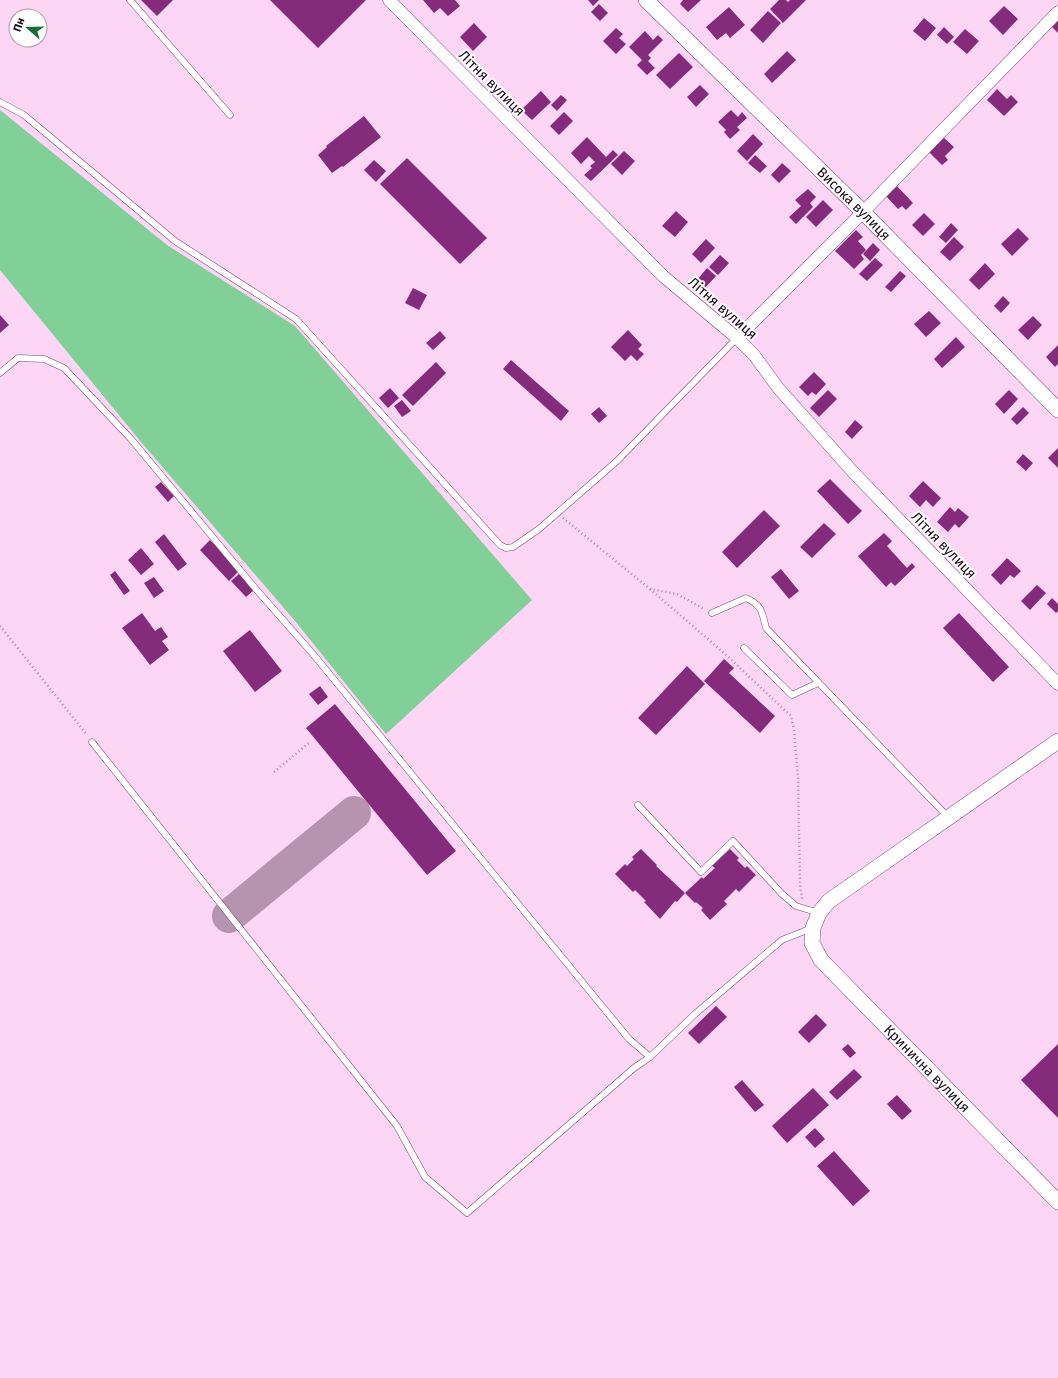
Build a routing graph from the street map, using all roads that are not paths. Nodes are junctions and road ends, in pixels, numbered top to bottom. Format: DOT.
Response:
graph roads {
  1 [pos="130,0"];
  2 [pos="389,0"];
  3 [pos="646,0"];
  4 [pos="1058,12"];
  5 [pos="0,102"];
  6 [pos="230,115"];
  7 [pos="863,212"];
  8 [pos="738,338"];
  9 [pos="0,373"];
  10 [pos="1058,410"];
  11 [pos="712,613"];
  12 [pos="744,648"];
  13 [pos="818,683"];
  14 [pos="1058,684"];
  15 [pos="1058,741"];
  16 [pos="92,742"];
  17 [pos="638,805"];
  18 [pos="948,817"];
  19 [pos="819,913"];
  20 [pos="813,928"];
  21 [pos="650,1057"];
  22 [pos="1058,1202"];
  1 -- 6 [label="lane"];
  2 -- 8 [label="street, Літня вулиця"];
  3 -- 7 [label="street, Висока вулиця"];
  4 -- 7 [label="street"];
  5 -- 8 [label="lane"];
  7 -- 8 [label="street"];
  7 -- 10 [label="street, Висока вулиця"];
  8 -- 14 [label="street, Літня вулиця"];
  9 -- 21 [label="lane"];
  11 -- 13 [label="lane"];
  12 -- 13 [label="lane"];
  13 -- 18 [label="lane"];
  15 -- 18 [label="street"];
  16 -- 21 [label="lane"];
  17 -- 19 [label="lane"];
  18 -- 19 [label="street"];
  19 -- 20 [label="street"];
  20 -- 21 [label="lane"];
  20 -- 22 [label="street, Кринична вулиця"];
}
